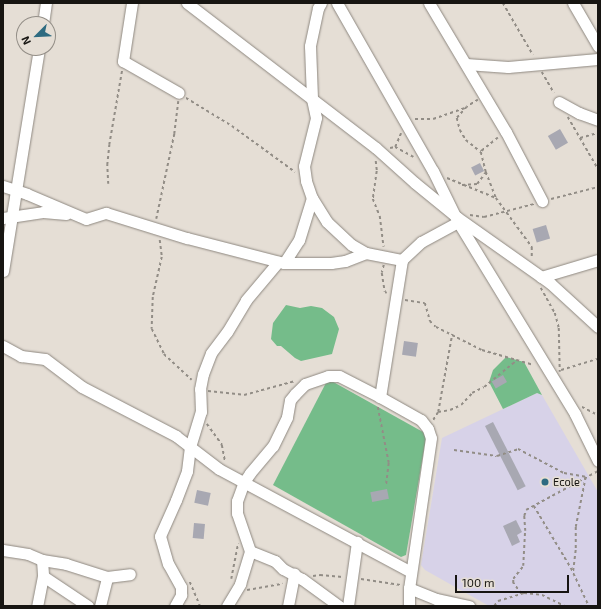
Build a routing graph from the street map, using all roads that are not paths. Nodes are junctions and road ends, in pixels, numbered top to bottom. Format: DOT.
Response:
graph roads {
  1 [pos="46,3"];
  2 [pos="132,3"];
  3 [pos="187,3"];
  4 [pos="321,3"];
  5 [pos="337,3"];
  6 [pos="429,3"];
  7 [pos="574,3"];
  8 [pos="44,16"];
  9 [pos="598,46"];
  10 [pos="38,56"];
  11 [pos="598,59"];
  12 [pos="466,64"];
  13 [pos="179,94"];
  14 [pos="312,99"];
  15 [pos="559,102"];
  16 [pos="598,120"];
  17 [pos="3,186"];
  18 [pos="16,190"];
  19 [pos="312,198"];
  20 [pos="542,202"];
  21 [pos="75,215"];
  22 [pos="7,217"];
  23 [pos="462,218"];
  24 [pos="366,253"];
  25 [pos="402,260"];
  26 [pos="598,260"];
  27 [pos="281,262"];
  28 [pos="3,271"];
  29 [pos="538,278"];
  30 [pos="598,327"];
  31 [pos="3,346"];
  32 [pos="380,398"];
  33 [pos="190,447"];
  34 [pos="598,461"];
  35 [pos="244,482"];
  36 [pos="357,542"];
  37 [pos="3,550"];
  38 [pos="250,551"];
  39 [pos="42,560"];
  40 [pos="411,572"];
  41 [pos="130,574"];
  42 [pos="294,574"];
  43 [pos="43,576"];
  44 [pos="107,577"];
  45 [pos="409,588"];
  46 [pos="38,606"];
  47 [pos="88,606"];
  48 [pos="100,606"];
  49 [pos="175,606"];
  50 [pos="227,606"];
  51 [pos="288,606"];
  52 [pos="339,606"];
  53 [pos="348,606"];
  54 [pos="409,606"];
  55 [pos="469,606"];
  1 -- 8 [label="street"];
  2 -- 13 [label="street"];
  3 -- 14 [label="street"];
  4 -- 14 [label="street"];
  5 -- 23 [label="street"];
  6 -- 12 [label="street"];
  7 -- 9 [label="street"];
  10 -- 18 [label="street"];
  11 -- 12 [label="street"];
  12 -- 20 [label="street"];
  14 -- 19 [label="street"];
  14 -- 23 [label="street"];
  15 -- 16 [label="street"];
  17 -- 18 [label="street"];
  18 -- 21 [label="street"];
  18 -- 22 [label="street"];
  19 -- 24 [label="street"];
  19 -- 27 [label="street"];
  21 -- 22 [label="street"];
  21 -- 27 [label="street"];
  22 -- 28 [label="street"];
  23 -- 25 [label="street"];
  23 -- 29 [label="street"];
  23 -- 34 [label="street"];
  24 -- 25 [label="street"];
  24 -- 27 [label="street"];
  25 -- 32 [label="street"];
  26 -- 29 [label="street"];
  27 -- 33 [label="street"];
  29 -- 30 [label="street"];
  31 -- 33 [label="street"];
  32 -- 35 [label="street"];
  32 -- 40 [label="street"];
  33 -- 35 [label="street"];
  33 -- 49 [label="street"];
  35 -- 36 [label="street"];
  35 -- 38 [label="street"];
  36 -- 40 [label="street"];
  36 -- 53 [label="street"];
  37 -- 39 [label="street"];
  38 -- 42 [label="street"];
  38 -- 50 [label="street"];
  39 -- 43 [label="street"];
  39 -- 44 [label="street"];
  40 -- 45 [label="street"];
  41 -- 44 [label="street"];
  42 -- 51 [label="street"];
  42 -- 52 [label="street"];
  43 -- 46 [label="street"];
  43 -- 47 [label="street"];
  44 -- 48 [label="street"];
  45 -- 54 [label="street"];
  45 -- 55 [label="street"];
}
